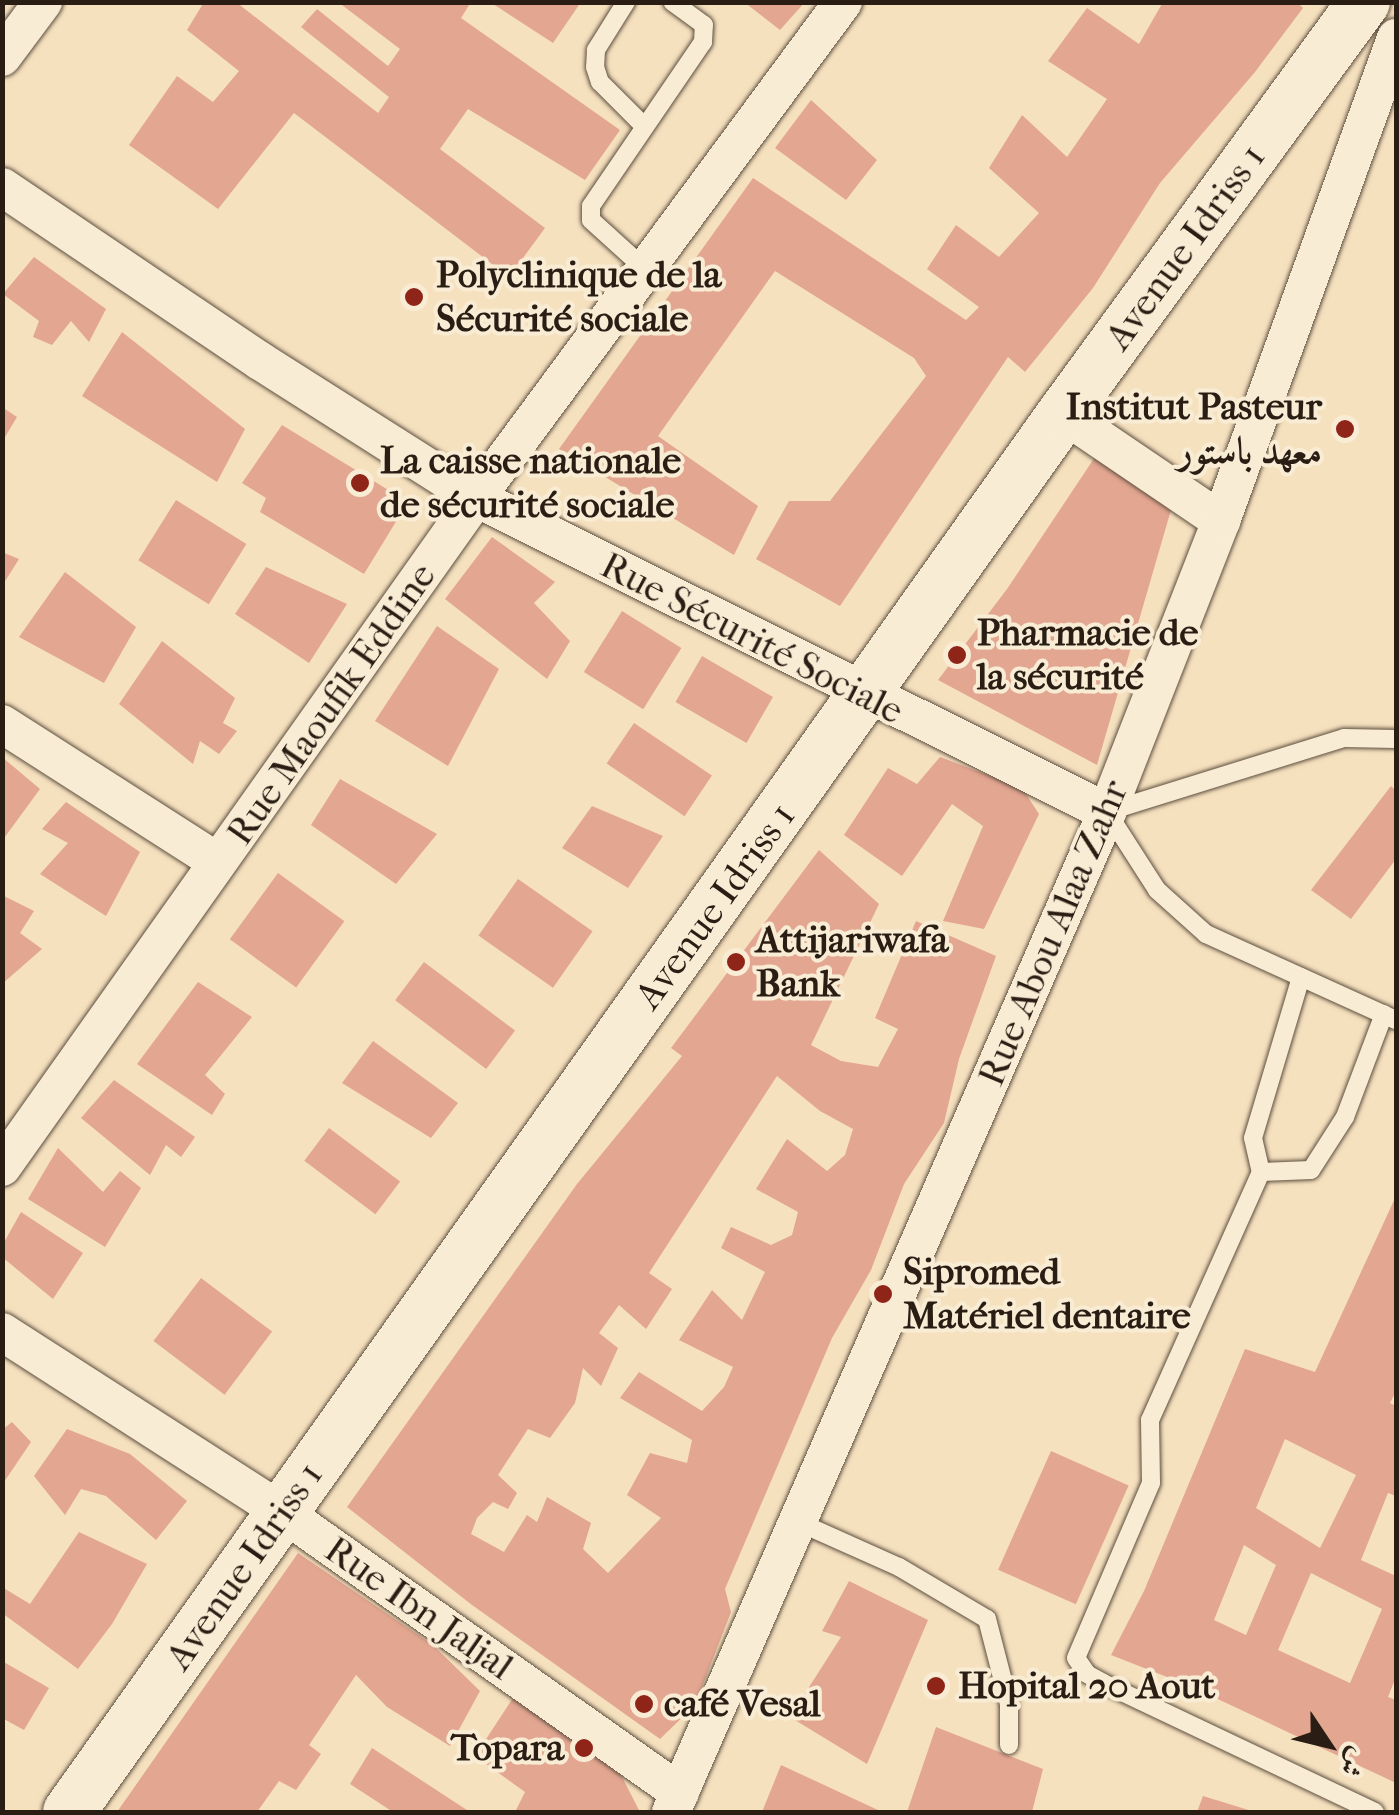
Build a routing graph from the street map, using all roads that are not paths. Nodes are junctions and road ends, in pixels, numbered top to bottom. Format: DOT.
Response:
graph roads {
  1 [pos="43,2"];
  2 [pos="626,2"];
  3 [pos="672,2"];
  4 [pos="842,2"];
  5 [pos="1364,2"];
  6 [pos="1396,38"];
  7 [pos="2,58"];
  8 [pos="644,126"];
  9 [pos="2,187"];
  10 [pos="645,269"];
  11 [pos="1063,414"];
  12 [pos="476,498"];
  13 [pos="1221,521"];
  14 [pos="865,695"];
  15 [pos="2,724"];
  16 [pos="1396,739"];
  17 [pos="1107,812"];
  18 [pos="218,862"];
  19 [pos="1301,977"];
  20 [pos="1390,1017"];
  21 [pos="2,1167"];
  22 [pos="1261,1172"];
  23 [pos="2,1332"];
  24 [pos="282,1512"];
  25 [pos="795,1521"];
  26 [pos="1008,1745"];
  27 [pos="676,1803"];
  28 [pos="68,1812"];
  29 [pos="1375,1812"];
  1 -- 7 [label="street"];
  2 -- 8 [label="lane"];
  3 -- 8 [label="lane"];
  4 -- 10 [label="street, Rue Maoufik Eddine"];
  5 -- 11 [label="street, Avenue Idriss 1"];
  6 -- 13 [label="street, Rue Abou Alaa Zahr"];
  8 -- 10 [label="lane"];
  9 -- 12 [label="street, Rue Sécurité Sociale"];
  10 -- 12 [label="street, Rue Maoufik Eddine"];
  11 -- 13 [label="street"];
  11 -- 14 [label="street, Avenue Idriss 1"];
  12 -- 14 [label="street, Rue Sécurité Sociale"];
  12 -- 18 [label="street, Rue Maoufik Eddine"];
  13 -- 17 [label="street, Rue Abou Alaa Zahr"];
  14 -- 17 [label="street, Rue Sécurité Sociale"];
  14 -- 24 [label="street, Avenue Idriss 1"];
  15 -- 18 [label="street"];
  16 -- 17 [label="lane"];
  17 -- 19 [label="lane"];
  17 -- 25 [label="street, Rue Abou Alaa Zahr"];
  18 -- 21 [label="street, Rue Maoufik Eddine"];
  19 -- 20 [label="lane"];
  19 -- 22 [label="lane"];
  20 -- 22 [label="lane"];
  22 -- 29 [label="lane"];
  23 -- 24 [label="street, Rue Ibn Jaljal"];
  24 -- 27 [label="street, Rue Ibn Jaljal"];
  24 -- 28 [label="street, Avenue Idriss 1"];
  25 -- 26 [label="lane"];
  25 -- 27 [label="street, Rue Abou Alaa Zahr"];
}
